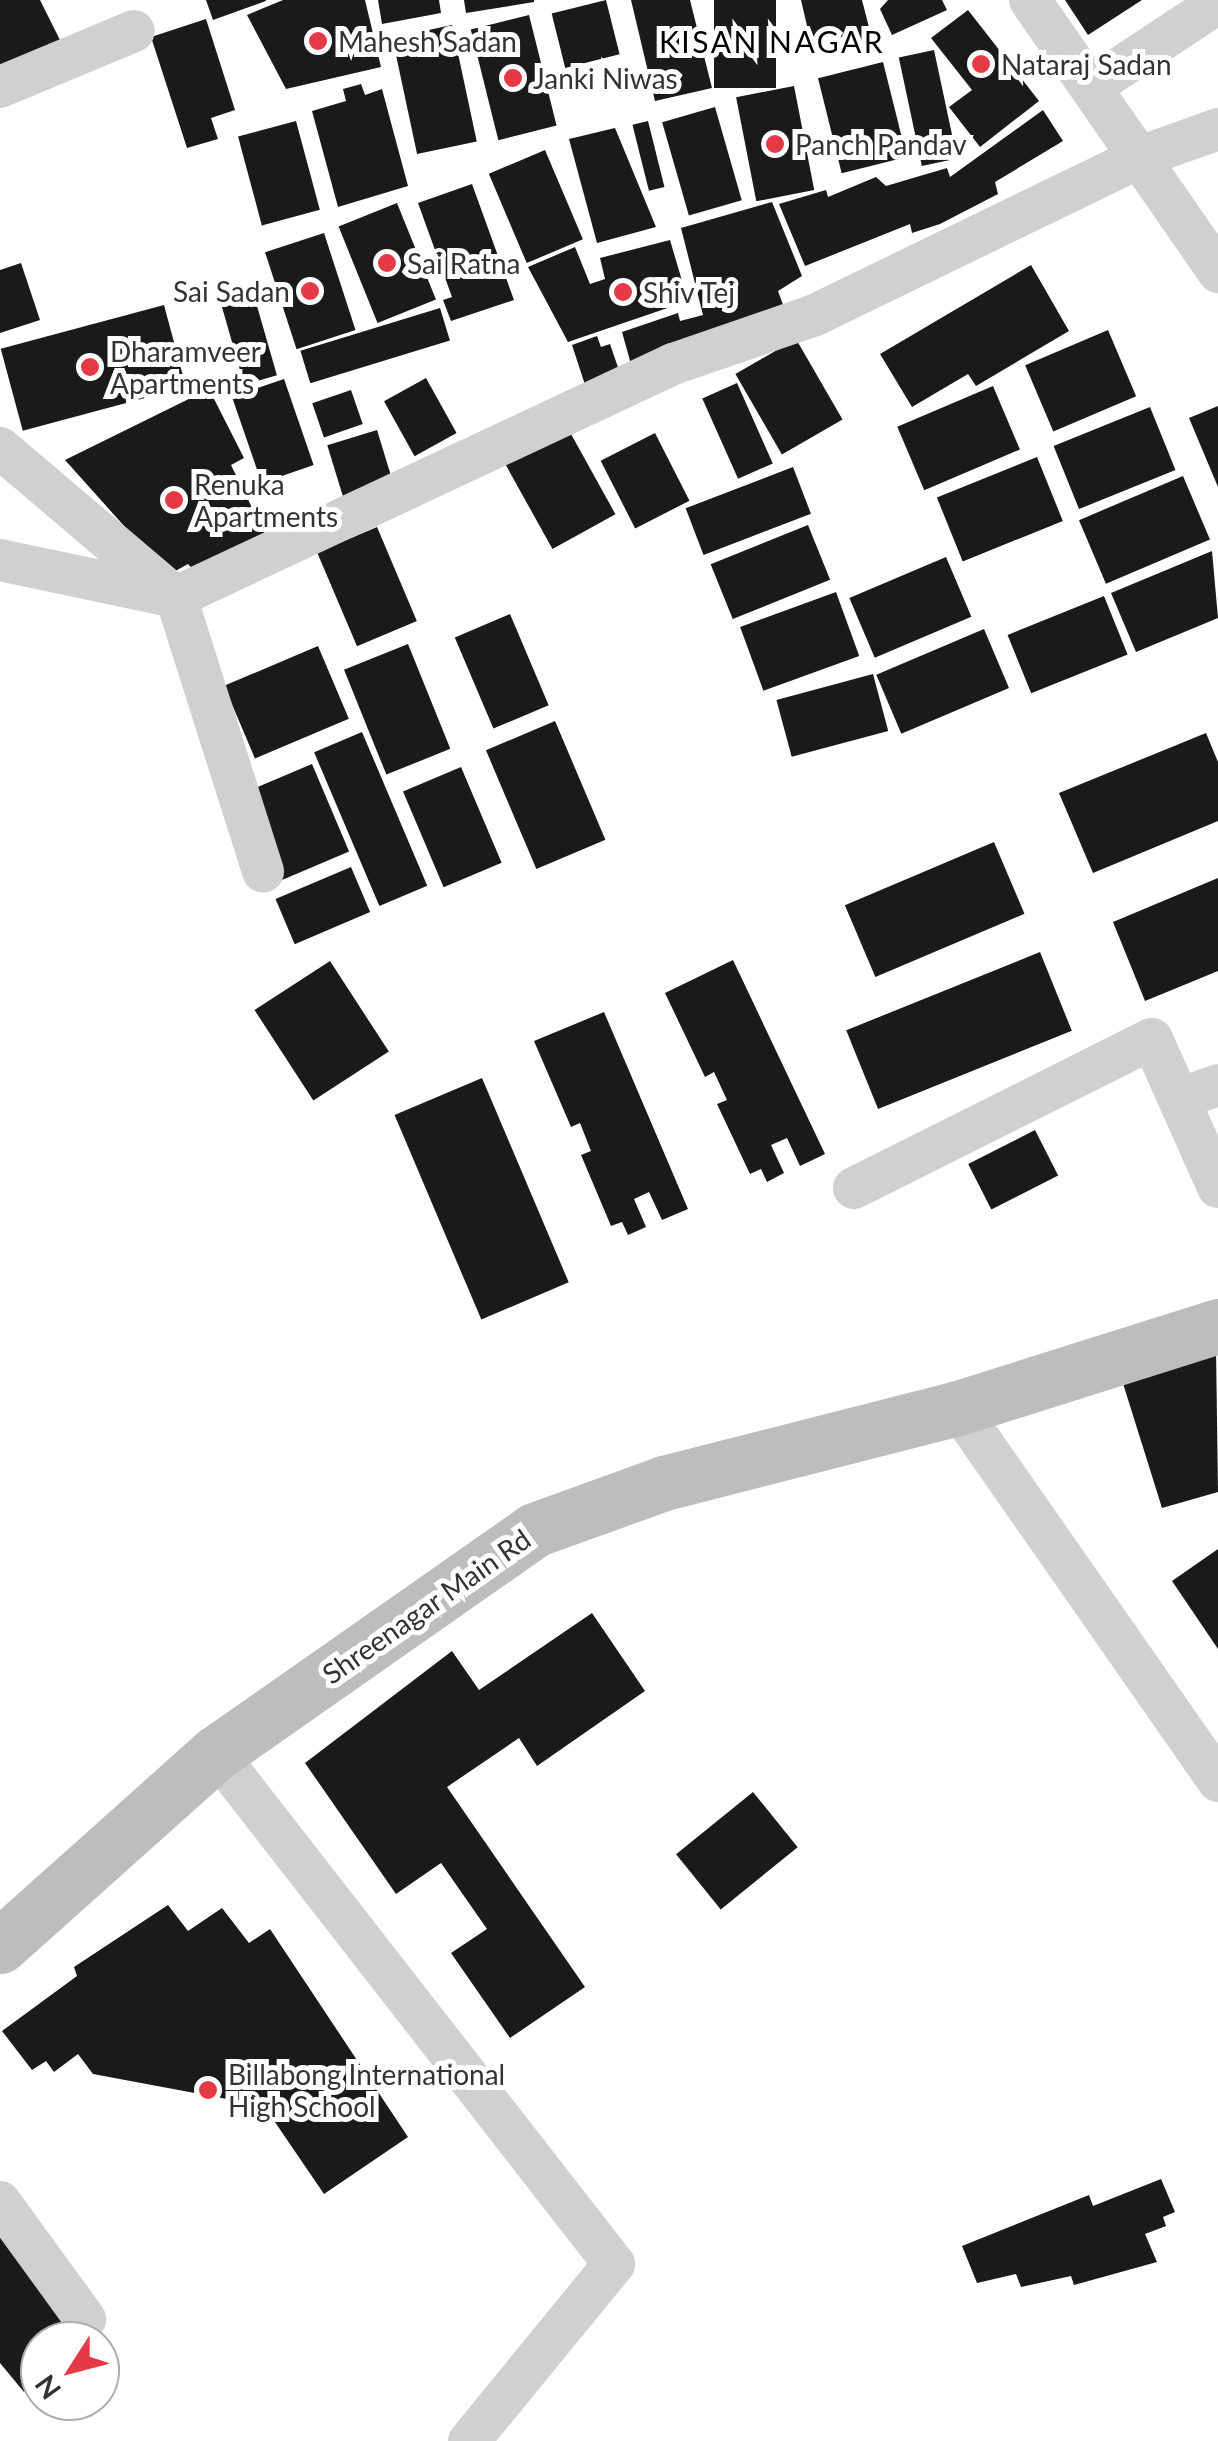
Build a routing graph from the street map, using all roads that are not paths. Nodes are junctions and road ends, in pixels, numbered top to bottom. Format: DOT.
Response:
graph roads {
  1 [pos="1030,0"];
  2 [pos="1218,3"];
  3 [pos="134,31"];
  4 [pos="0,86"];
  5 [pos="1091,87"];
  6 [pos="1218,129"];
  7 [pos="1140,157"];
  8 [pos="1218,272"];
  9 [pos="0,448"];
  10 [pos="0,560"];
  11 [pos="176,597"];
  12 [pos="264,872"];
  13 [pos="1199,1092"];
  14 [pos="1218,1187"];
  15 [pos="854,1188"];
  16 [pos="1218,1326"];
  17 [pos="958,1408"];
  18 [pos="216,1753"];
  19 [pos="1218,1781"];
  20 [pos="0,1946"];
  21 [pos="0,2202"];
  22 [pos="85,2319"];
  23 [pos="469,2441"];
  1 -- 5 [label="street"];
  2 -- 5 [label="street"];
  3 -- 4 [label="street"];
  5 -- 7 [label="street"];
  6 -- 7 [label="street"];
  7 -- 8 [label="street"];
  7 -- 11 [label="street"];
  9 -- 11 [label="street"];
  10 -- 11 [label="street"];
  11 -- 12 [label="street"];
  13 -- 14 [label="street"];
  13 -- 15 [label="street"];
  16 -- 17 [label="street, Shreenagar Main Rd"];
  17 -- 18 [label="street, Shreenagar Main Rd"];
  17 -- 19 [label="street"];
  18 -- 20 [label="street, Shreenagar Main Rd"];
  18 -- 23 [label="street"];
  21 -- 22 [label="street"];
}
